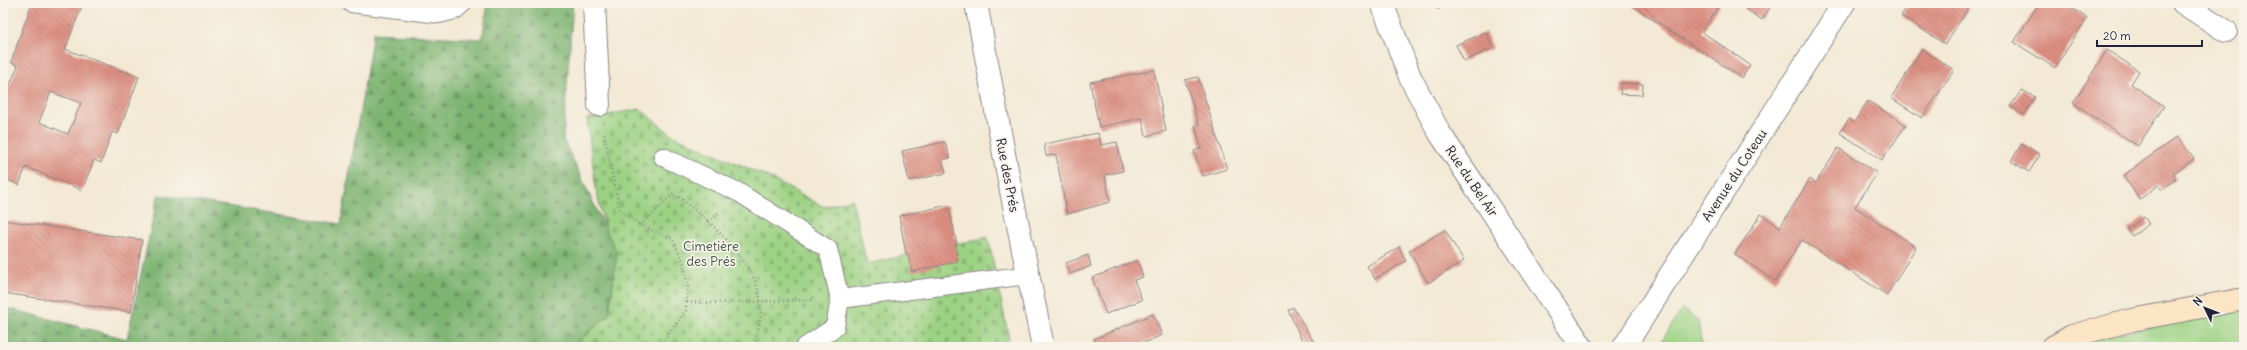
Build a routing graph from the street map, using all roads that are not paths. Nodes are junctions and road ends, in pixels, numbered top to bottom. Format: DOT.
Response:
graph roads {
  1 [pos="351,3"];
  2 [pos="463,3"];
  3 [pos="594,3"];
  4 [pos="976,3"];
  5 [pos="1382,3"];
  6 [pos="1844,3"];
  7 [pos="2183,3"];
  8 [pos="2226,31"];
  9 [pos="599,105"];
  10 [pos="664,157"];
  11 [pos="1029,275"];
  12 [pos="840,299"];
  13 [pos="2238,303"];
  14 [pos="805,347"];
  15 [pos="1043,347"];
  16 [pos="1582,347"];
  17 [pos="1624,347"];
  18 [pos="2053,347"];
  1 -- 2 [label="lane"];
  3 -- 9 [label="street"];
  4 -- 11 [label="street, Rue des Prés"];
  5 -- 16 [label="street, Rue du Bel Air"];
  6 -- 17 [label="street, Avenue du Coteau"];
  7 -- 8 [label="street"];
  10 -- 12 [label="lane"];
  11 -- 12 [label="lane"];
  11 -- 15 [label="street, Rue des Prés"];
  12 -- 14 [label="lane"];
  13 -- 18 [label="main road"];
}
